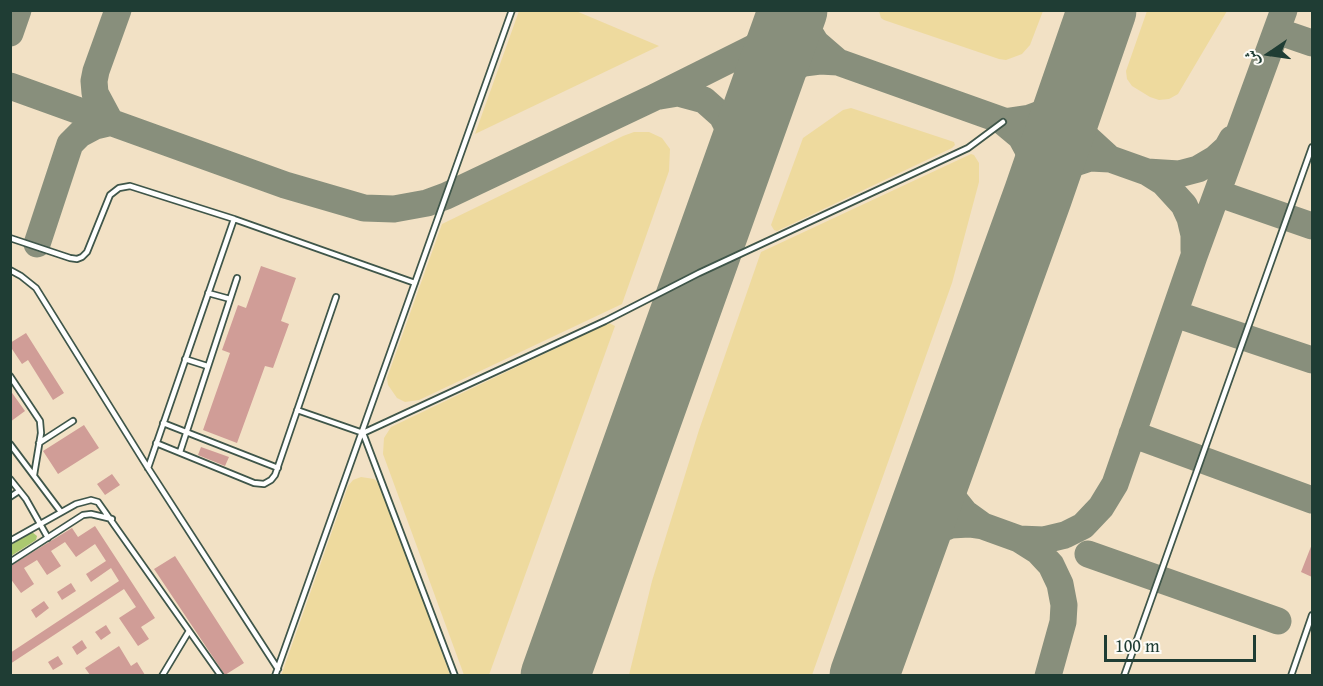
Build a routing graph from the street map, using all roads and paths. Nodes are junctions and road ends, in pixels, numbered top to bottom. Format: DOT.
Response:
graph roads {
  1 [pos="512,10"];
  2 [pos="1003,122"];
  3 [pos="1312,147"];
  4 [pos="234,219"];
  5 [pos="10,238"];
  6 [pos="10,270"];
  7 [pos="237,278"];
  8 [pos="415,283"];
  9 [pos="208,292"];
  10 [pos="336,297"];
  11 [pos="230,299"];
  12 [pos="185,359"];
  13 [pos="207,366"];
  14 [pos="10,376"];
  15 [pos="297,410"];
  16 [pos="73,421"];
  17 [pos="163,423"];
  18 [pos="186,432"];
  19 [pos="363,433"];
  20 [pos="39,443"];
  21 [pos="156,443"];
  22 [pos="10,444"];
  23 [pos="180,452"];
  24 [pos="148,468"];
  25 [pos="278,468"];
  26 [pos="34,475"];
  27 [pos="10,479"];
  28 [pos="19,491"];
  29 [pos="10,497"];
  30 [pos="61,512"];
  31 [pos="112,519"];
  32 [pos="40,524"];
  33 [pos="48,538"];
  34 [pos="10,541"];
  35 [pos="10,562"];
  36 [pos="1312,615"];
  37 [pos="189,631"];
  38 [pos="278,669"];
  39 [pos="162,675"];
  40 [pos="221,675"];
  41 [pos="275,675"];
  42 [pos="455,675"];
  43 [pos="1124,675"];
  44 [pos="1291,675"];
  1 -- 8 [label="lane"];
  2 -- 19 [label="lane"];
  3 -- 43 [label="lane"];
  4 -- 5 [label="lane"];
  4 -- 8 [label="lane"];
  4 -- 9 [label="lane"];
  6 -- 24 [label="lane"];
  7 -- 11 [label="lane"];
  8 -- 19 [label="lane"];
  9 -- 11 [label="lane"];
  9 -- 12 [label="lane"];
  10 -- 15 [label="lane"];
  11 -- 13 [label="lane"];
  12 -- 13 [label="lane"];
  12 -- 17 [label="lane"];
  13 -- 18 [label="lane"];
  14 -- 20 [label="lane"];
  15 -- 19 [label="lane"];
  15 -- 25 [label="lane"];
  16 -- 20 [label="lane"];
  17 -- 18 [label="lane"];
  17 -- 21 [label="lane"];
  18 -- 23 [label="lane"];
  18 -- 25 [label="lane"];
  19 -- 38 [label="lane"];
  19 -- 42 [label="lane"];
  20 -- 26 [label="lane"];
  21 -- 23 [label="lane"];
  21 -- 24 [label="lane"];
  22 -- 26 [label="lane"];
  23 -- 25 [label="lane"];
  24 -- 38 [label="lane"];
  26 -- 30 [label="lane"];
  27 -- 28 [label="lane"];
  28 -- 29 [label="lane"];
  28 -- 32 [label="lane"];
  30 -- 31 [label="lane"];
  30 -- 32 [label="lane"];
  31 -- 33 [label="lane"];
  31 -- 37 [label="lane"];
  32 -- 33 [label="lane"];
  32 -- 34 [label="lane"];
  33 -- 35 [label="lane"];
  36 -- 44 [label="lane"];
  37 -- 39 [label="lane"];
  37 -- 40 [label="lane"];
  38 -- 41 [label="lane"];
}
